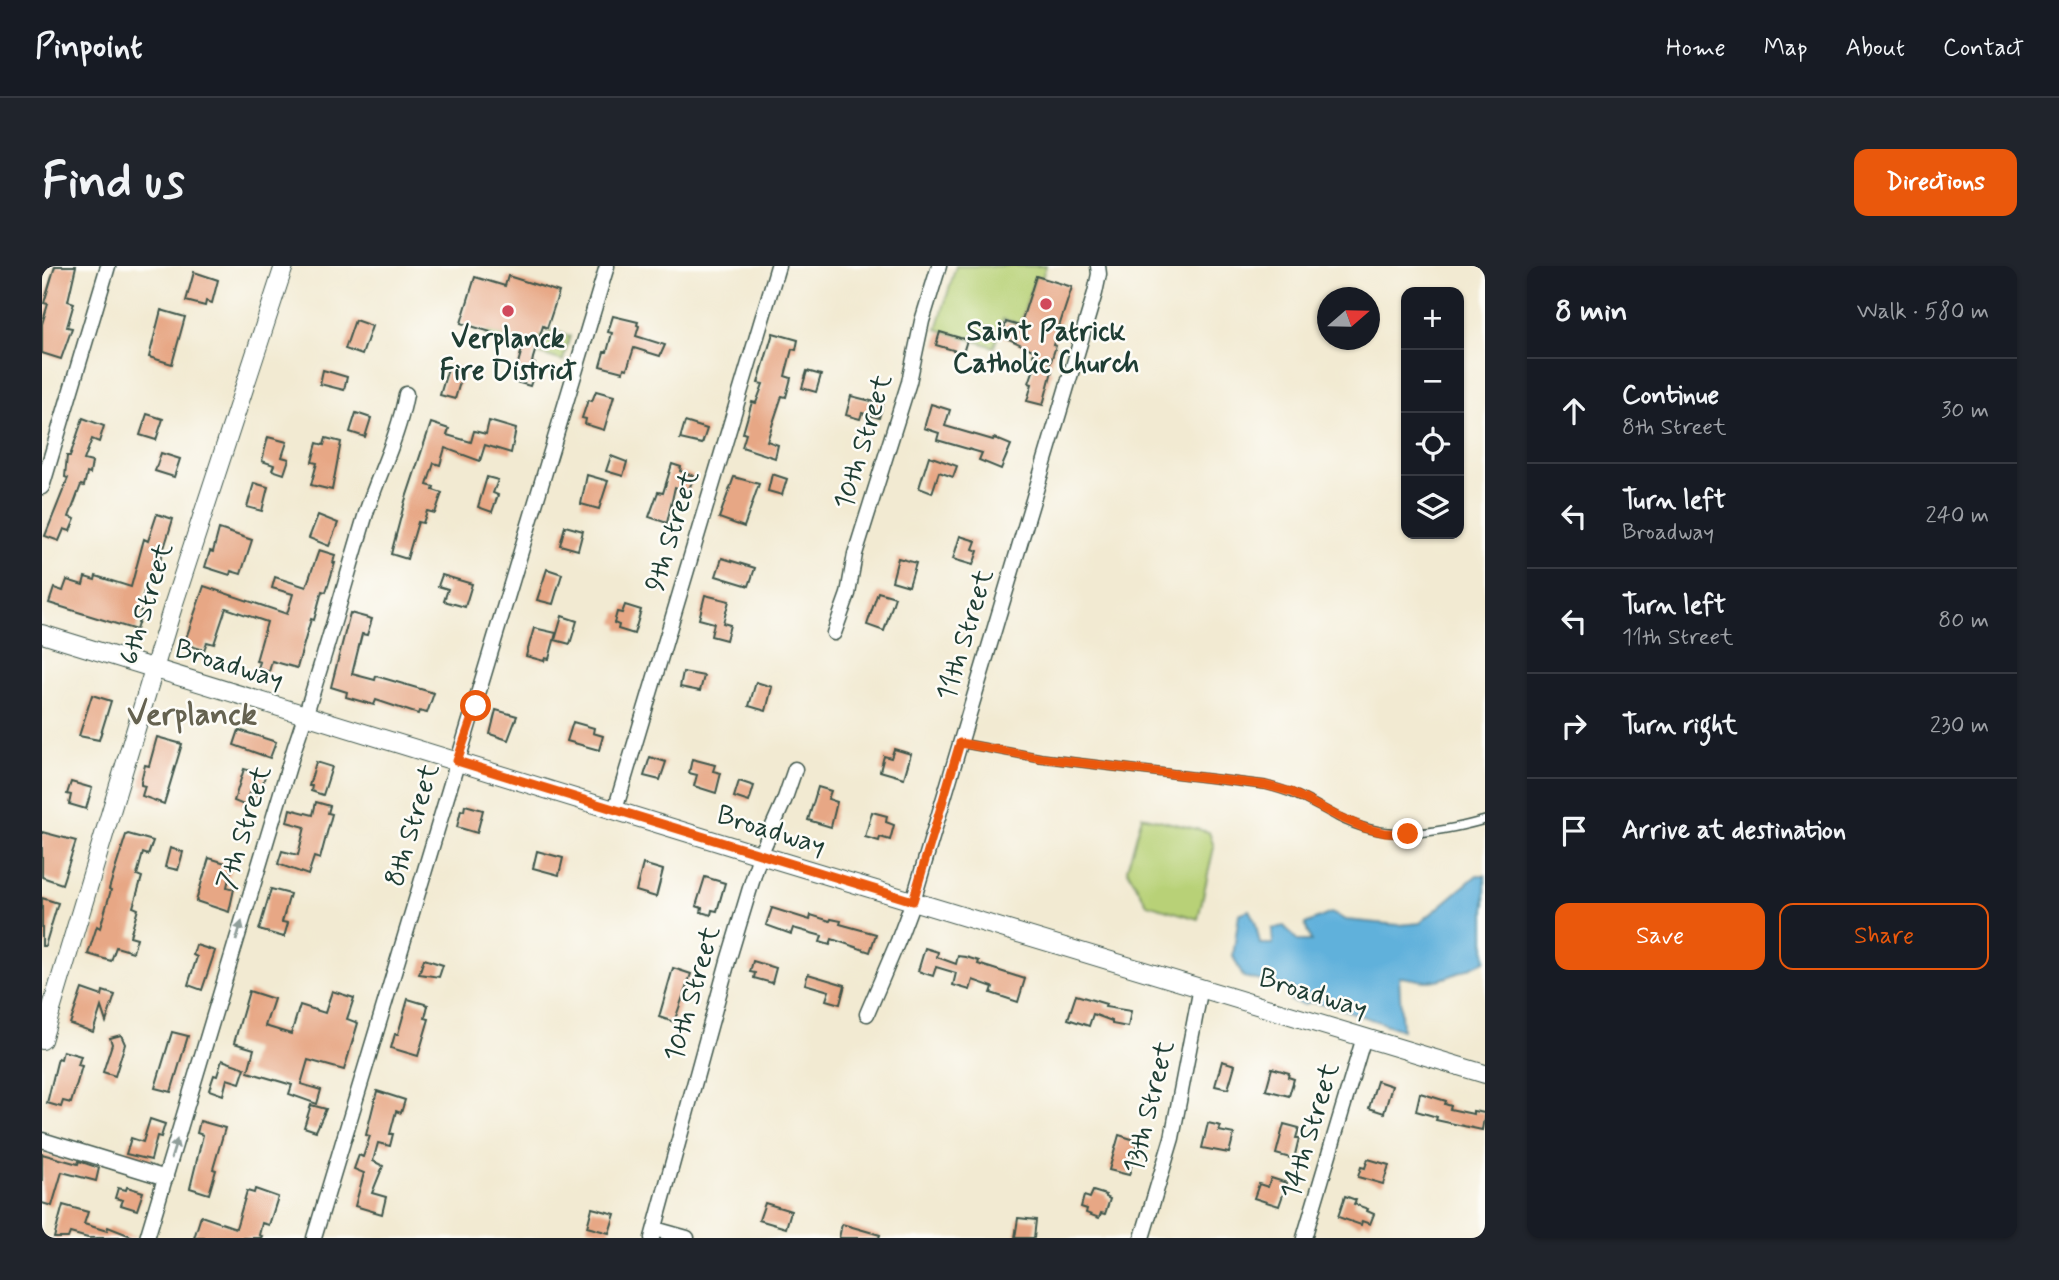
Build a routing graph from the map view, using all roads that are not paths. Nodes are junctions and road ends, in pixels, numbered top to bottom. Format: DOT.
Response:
graph roads {
  1 [pos="108,266"];
  2 [pos="284,266"];
  3 [pos="607,266"];
  4 [pos="778,266"];
  5 [pos="939,266"];
  6 [pos="1098,266"];
  7 [pos="407,394"];
  8 [pos="42,487"];
  9 [pos="834,633"];
  10 [pos="42,634"];
  11 [pos="154,669"];
  12 [pos="305,716"];
  13 [pos="960,743"];
  14 [pos="457,761"];
  15 [pos="794,769"];
  16 [pos="615,810"];
  17 [pos="1485,820"];
  18 [pos="760,855"];
  19 [pos="913,901"];
  20 [pos="1201,987"];
  21 [pos="867,1014"];
  22 [pos="1364,1037"];
  23 [pos="42,1040"];
  24 [pos="1485,1074"];
  25 [pos="42,1140"];
  26 [pos="166,1178"];
  27 [pos="653,1234"];
  28 [pos="147,1238"];
  29 [pos="314,1238"];
  30 [pos="687,1238"];
  31 [pos="1142,1238"];
  32 [pos="1304,1238"];
  1 -- 8 [label="street"];
  2 -- 11 [label="street, 6th Street"];
  3 -- 14 [label="street, 8th Street"];
  4 -- 16 [label="street, 9th Street"];
  5 -- 9 [label="street, 10th Street"];
  6 -- 13 [label="street, 11th Street"];
  7 -- 12 [label="street, 7th Street"];
  10 -- 11 [label="street, Broadway"];
  11 -- 12 [label="street, Broadway"];
  11 -- 23 [label="street, 6th Street"];
  12 -- 14 [label="street, Broadway"];
  26 -- 12 [label="street, 7th Street, one-way"];
  13 -- 17 [label="lane"];
  13 -- 19 [label="street, 11th Street"];
  14 -- 16 [label="street, Broadway"];
  14 -- 29 [label="street, 8th Street"];
  15 -- 18 [label="street, 10th Street"];
  16 -- 18 [label="street, Broadway"];
  18 -- 19 [label="street, Broadway"];
  18 -- 27 [label="street, 10th Street"];
  19 -- 20 [label="street, Broadway"];
  19 -- 21 [label="street, 11th Street"];
  20 -- 22 [label="street, Broadway"];
  20 -- 31 [label="street, 13th Street"];
  22 -- 24 [label="street, Broadway"];
  22 -- 32 [label="street, 14th Street"];
  25 -- 26 [label="street"];
  26 -- 28 [label="street, 7th Street"];
  27 -- 30 [label="street"];
}
